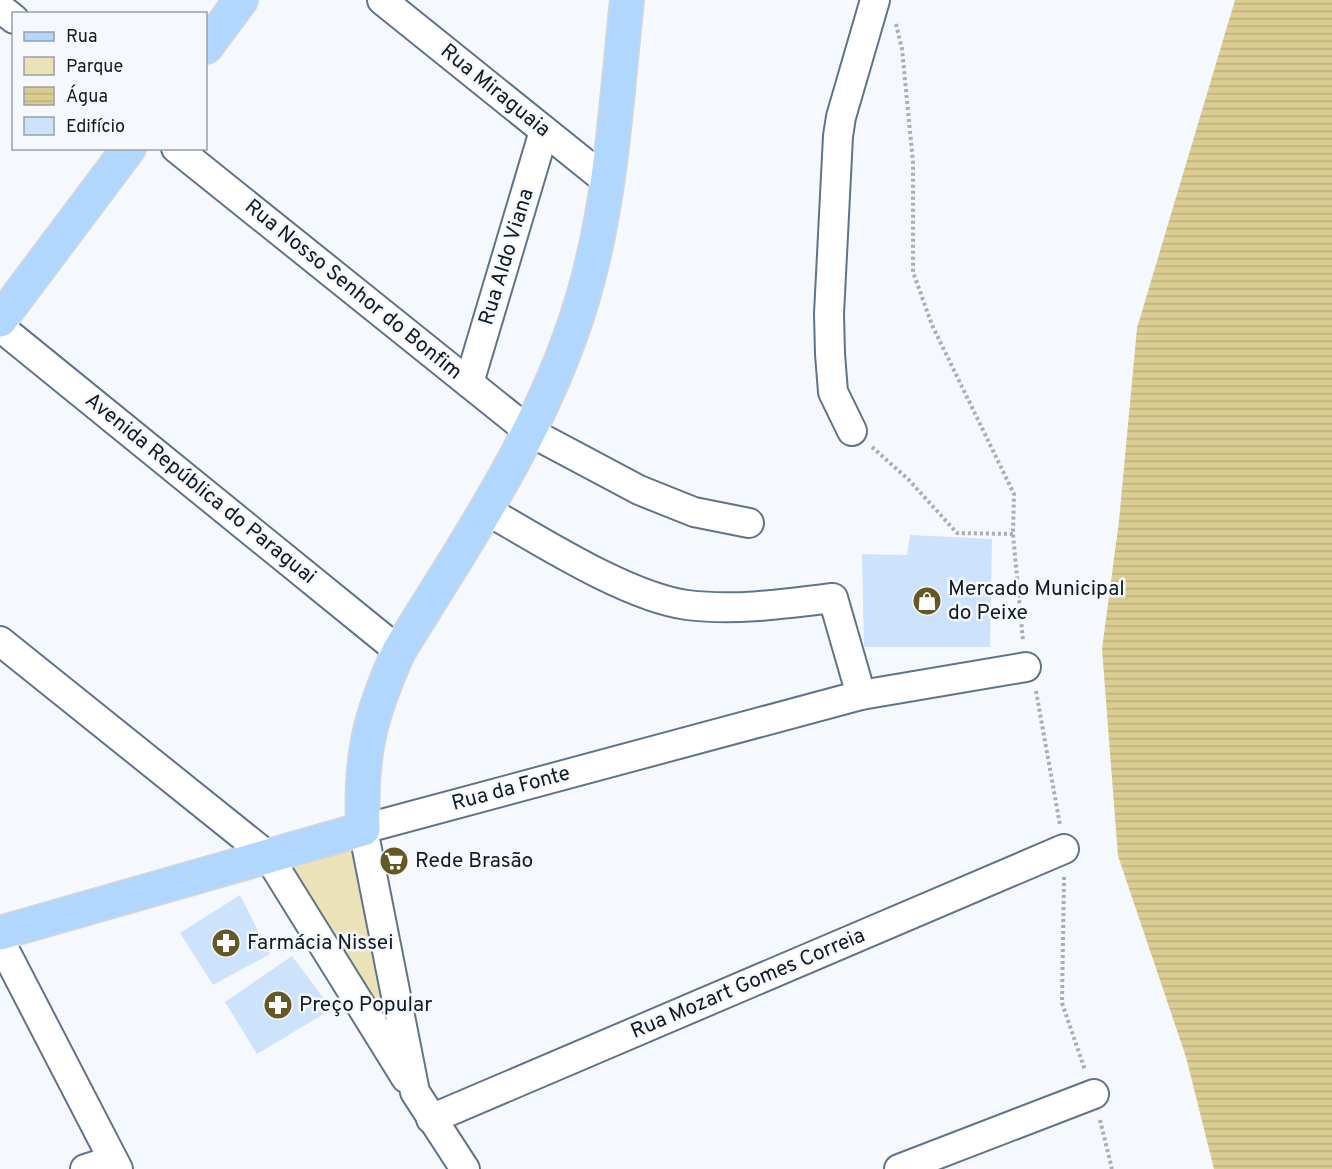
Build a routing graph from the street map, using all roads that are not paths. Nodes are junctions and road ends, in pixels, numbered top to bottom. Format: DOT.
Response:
graph roads {
  1 [pos="241,0"];
  2 [pos="382,0"];
  3 [pos="627,0"];
  4 [pos="0,8"];
  5 [pos="885,10"];
  6 [pos="12,17"];
  7 [pos="207,46"];
  8 [pos="544,131"];
  9 [pos="128,150"];
  10 [pos="178,150"];
  11 [pos="607,181"];
  12 [pos="0,320"];
  13 [pos="0,327"];
  14 [pos="469,383"];
  15 [pos="852,431"];
  16 [pos="530,432"];
  17 [pos="486,510"];
  18 [pos="749,523"];
  19 [pos="0,641"];
  20 [pos="399,651"];
  21 [pos="1026,667"];
  22 [pos="861,695"];
  23 [pos="363,829"];
  24 [pos="1064,849"];
  25 [pos="268,856"];
  26 [pos="0,933"];
  27 [pos="0,941"];
  28 [pos="415,1092"];
  29 [pos="1094,1094"];
  30 [pos="431,1119"];
  31 [pos="116,1164"];
  32 [pos="86,1169"];
  33 [pos="463,1169"];
  34 [pos="899,1169"];
  1 -- 7 [label="main road"];
  2 -- 8 [label="street, Rua Miraguaia"];
  3 -- 11 [label="main road"];
  4 -- 6 [label="street"];
  5 -- 15 [label="street"];
  8 -- 11 [label="street, Rua Miraguaia"];
  8 -- 14 [label="street, Rua Aldo Viana"];
  9 -- 12 [label="main road"];
  10 -- 14 [label="street, Rua Nosso Senhor do Bonfim"];
  11 -- 16 [label="main road"];
  13 -- 20 [label="street, Avenida República do Paraguai"];
  14 -- 16 [label="street, Rua Nosso Senhor do Bonfim"];
  16 -- 17 [label="main road"];
  16 -- 18 [label="street, Rua Nosso Senhor do Bonfim"];
  17 -- 20 [label="main road"];
  17 -- 22 [label="street"];
  19 -- 25 [label="street"];
  20 -- 23 [label="main road"];
  21 -- 22 [label="street, Rua da Fonte"];
  22 -- 23 [label="street, Rua da Fonte"];
  23 -- 25 [label="main road, Rua da Fonte"];
  23 -- 28 [label="street"];
  24 -- 30 [label="street, Rua Mozart Gomes Correia"];
  25 -- 26 [label="main road, Rua da Fonte"];
  25 -- 28 [label="street"];
  27 -- 31 [label="street"];
  28 -- 30 [label="street"];
  29 -- 34 [label="street"];
  30 -- 33 [label="street"];
  31 -- 32 [label="street"];
}
